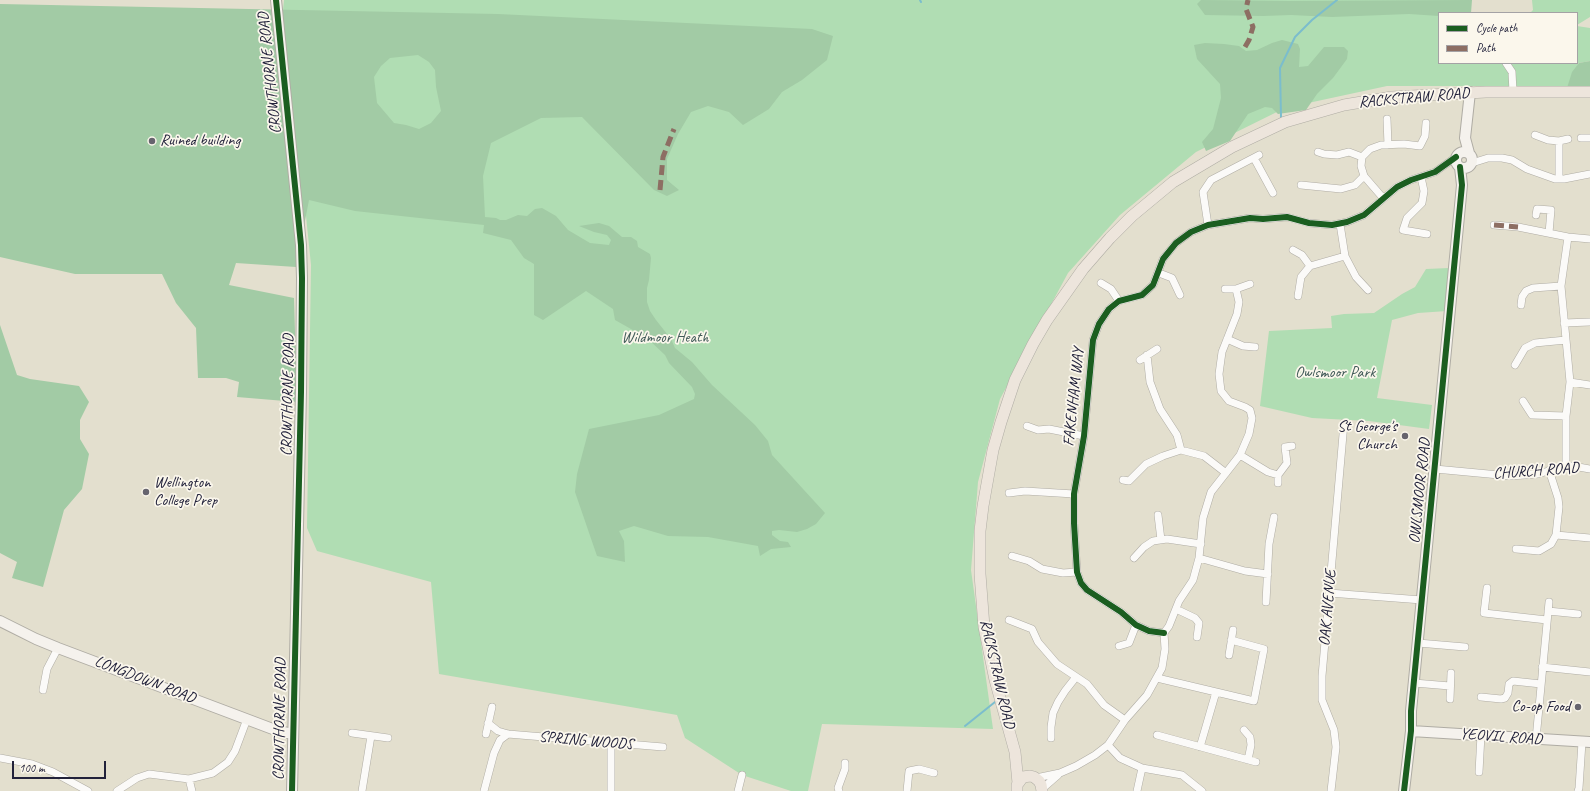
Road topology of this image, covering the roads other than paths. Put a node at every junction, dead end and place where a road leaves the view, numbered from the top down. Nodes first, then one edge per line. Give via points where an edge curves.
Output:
1 (276, 0) edge
2 (1507, 64) edge
3 (1470, 92) junction
4 (1513, 92) junction
5 (1590, 92) edge
6 (1387, 119) dead end
7 (1426, 123) dead end
8 (1535, 135) dead end
9 (1581, 138) dead end
10 (1590, 138) edge
11 (1568, 139) dead end
12 (1559, 141) junction
13 (1388, 145) junction
14 (1318, 152) dead end
15 (1362, 157) junction
16 (1464, 160) junction
17 (1590, 174) edge
18 (1364, 176) junction
19 (1421, 177) junction
20 (1558, 179) junction
21 (1301, 185) dead end
22 (1273, 193) dead end
23 (1383, 198) junction
24 (1536, 215) dead end
25 (1340, 224) junction
26 (1208, 225) junction
27 (1494, 225) dead end
28 (1549, 233) junction
29 (1427, 234) dead end
30 (1568, 237) junction
31 (1590, 239) edge
32 (1293, 250) dead end
33 (1346, 256) junction
34 (1310, 266) junction
35 (1159, 272) junction
36 (1101, 283) dead end
37 (1250, 284) dead end
38 (1561, 286) junction
39 (1225, 289) dead end
40 (1236, 289) junction
41 (1368, 290) dead end
42 (1180, 295) dead end
43 (1298, 296) dead end
44 (1119, 301) junction
45 (1521, 305) dead end
46 (1590, 322) edge
47 (1564, 323) junction
48 (1227, 338) junction
49 (1566, 340) junction
50 (1255, 347) dead end
51 (1157, 349) dead end
52 (1147, 355) junction
53 (1140, 360) dead end
54 (1515, 364) dead end
55 (1570, 382) junction
56 (1590, 386) edge
57 (1523, 401) dead end
58 (1566, 416) junction
59 (1344, 424) dead end
60 (1027, 426) dead end
61 (1084, 436) junction
62 (1292, 446) dead end
63 (1181, 450) junction
64 (1240, 456) junction
65 (1566, 466) junction
66 (1434, 469) junction
67 (1590, 469) edge
68 (1549, 470) junction
69 (1226, 473) junction
70 (1278, 475) junction
71 (1123, 480) dead end
72 (1278, 483) dead end
73 (1009, 493) dead end
74 (1074, 494) junction
75 (1158, 515) dead end
76 (1274, 517) dead end
77 (1556, 535) junction
78 (1590, 538) edge
79 (1161, 540) junction
80 (1201, 544) junction
81 (1516, 549) dead end
82 (1012, 556) dead end
83 (1134, 558) dead end
84 (1199, 558) junction
85 (1077, 572) junction
86 (1268, 574) junction
87 (1487, 588) dead end
88 (1329, 593) junction
89 (1422, 600) junction
90 (1266, 602) dead end
91 (1548, 602) dead end
92 (1176, 609) junction
93 (1548, 611) junction
94 (1578, 614) dead end
95 (1009, 620) dead end
96 (1546, 620) junction
97 (0, 621) edge
98 (1136, 625) junction
99 (1233, 630) dead end
100 (1164, 633) junction
101 (1197, 637) dead end
102 (1231, 640) junction
103 (1418, 643) junction
104 (1119, 646) dead end
105 (1465, 647) dead end
106 (58, 648) junction
107 (1229, 655) dead end
108 (1542, 667) junction
109 (1590, 672) edge
110 (1451, 673) dead end
111 (1076, 677) junction
112 (1157, 678) junction
113 (1414, 683) junction
114 (1541, 684) junction
115 (1450, 686) junction
116 (43, 690) dead end
117 (1216, 692) junction
118 (1481, 697) dead end
119 (1450, 699) dead end
120 (492, 707) dead end
121 (247, 719) junction
122 (1125, 720) junction
123 (488, 723) junction
124 (1244, 730) dead end
125 (498, 731) junction
126 (1411, 731) junction
127 (352, 733) dead end
128 (293, 734) junction
129 (486, 734) dead end
130 (508, 734) junction
131 (1481, 735) junction
132 (371, 736) junction
133 (1157, 736) dead end
134 (388, 738) dead end
135 (1051, 738) dead end
136 (1536, 739) junction
137 (500, 740) junction
138 (1586, 742) edge
139 (611, 744) junction
140 (1108, 745) junction
141 (663, 747) dead end
142 (1200, 747) junction
143 (1015, 752) junction
144 (0, 758) edge
145 (845, 763) dead end
146 (1142, 768) junction
147 (1479, 772) dead end
148 (934, 773) dead end
149 (1060, 773) junction
150 (742, 775) dead end
151 (1034, 777) junction
152 (189, 779) junction
153 (1015, 787) edge
154 (1042, 790) edge
155 (88, 791) edge
156 (117, 791) edge
157 (192, 791) edge
158 (292, 791) edge
159 (362, 791) edge
160 (484, 791) edge
161 (610, 791) edge
162 (738, 791) edge
163 (839, 791) edge
164 (907, 791) edge
165 (1137, 791) edge
166 (1202, 791) edge
167 (1331, 791) edge
168 (1404, 791) edge
169 (1578, 791) edge

1 - 128 street, CROWTHORNE ROAD via 302,278
2 - 4 street via 1512,72
3 - 4 main road, RACKSTRAW ROAD
3 - 16 street, OWLSMOOR ROAD
3 - 143 main road, RACKSTRAW ROAD via 1392,97 1351,103 1285,122 1242,141 1184,175 1132,216 1097,252 1061,298 1015,380 993,450 982,517 980,574 984,627
4 - 5 main road, RACKSTRAW ROAD
6 - 13 street
7 - 13 street via 1425,136 1420,146
8 - 12 street
9 - 10 street
11 - 12 street
12 - 20 street
13 - 15 street via 1370,149
14 - 15 street via 1337,155 1349,152
15 - 18 street
16 - 19 street
16 - 20 street via 1512,160 1527,169
16 - 66 street, OWLSMOOR ROAD
17 - 20 street
18 - 21 street via 1354,185 1341,189
18 - 23 street
19 - 23 street via 1397,187
19 - 29 street via 1424,191 1422,203 1407,218 1403,230
22 - 26 street via 1256,157 1211,180 1203,192
23 - 25 street via 1364,215
24 - 28 street via 1537,209 1551,210
25 - 26 street via 1309,223 1287,217 1250,218
25 - 33 street
26 - 35 street via 1191,232 1176,243 1163,259
27 - 28 street
28 - 30 street
30 - 31 street
30 - 38 street
32 - 34 street via 1302,255
33 - 34 street
33 - 41 street via 1356,277
34 - 43 street via 1301,277
35 - 42 street via 1172,278
35 - 44 street via 1153,285 1142,295
36 - 44 street via 1111,289
37 - 40 street
38 - 45 street via 1533,288 1522,297
38 - 47 street
39 - 40 street
40 - 48 street via 1238,314
44 - 61 street, FAKENHAM WAY via 1109,309 1099,324 1093,340
46 - 47 street
47 - 49 street
48 - 50 street via 1243,346
48 - 64 street via 1219,374 1221,391 1229,402 1250,410 1252,418
49 - 54 street via 1535,343 1525,348
49 - 55 street
51 - 52 street
52 - 53 street
52 - 63 street via 1150,382 1160,409 1177,435
55 - 56 street
55 - 58 street
57 - 58 street via 1532,415
58 - 65 street
59 - 88 street, OAK AVENUE
60 - 61 street via 1038,430 1049,429
61 - 74 street, FAKENHAM WAY
62 - 70 street via 1285,447 1286,463
63 - 69 street via 1204,456
63 - 71 street via 1146,464 1129,481
64 - 69 street
64 - 70 street
65 - 67 street, CHURCH ROAD
65 - 68 street, CHURCH ROAD
66 - 68 street, CHURCH ROAD via 1510,476
66 - 89 street, OWLSMOOR ROAD
68 - 77 street via 1559,507
69 - 80 street via 1211,492 1203,518
70 - 72 street
73 - 74 street via 1025,491
74 - 85 street, FAKENHAM WAY
75 - 79 street
76 - 86 street via 1270,531
77 - 78 street
77 - 81 street via 1551,544 1539,551
79 - 80 street
79 - 83 street via 1153,541 1144,547
80 - 84 street
82 - 85 street via 1029,561 1042,570
84 - 86 street via 1245,571
84 - 92 street via 1193,580
85 - 98 street, FAKENHAM WAY via 1087,590
86 - 90 street
87 - 96 street via 1484,613
88 - 89 street
88 - 167 street, OAK AVENUE via 1322,700 1334,730 1336,747
89 - 103 street, OWLSMOOR ROAD
91 - 93 street
92 - 100 street
92 - 101 street via 1195,618 1199,623
93 - 94 street
93 - 96 street
95 - 111 street via 1032,629 1046,652 1057,664
96 - 108 street
97 - 106 street, LONGDOWN ROAD
98 - 100 street, FAKENHAM WAY
98 - 104 street via 1129,643
99 - 102 street
100 - 112 street via 1164,658
102 - 107 street
102 - 117 street via 1264,649 1254,701
103 - 105 street
103 - 113 street, OWLSMOOR ROAD
106 - 116 street via 47,669
106 - 121 street, LONGDOWN ROAD
108 - 109 street
108 - 114 street
110 - 115 street
111 - 122 street
111 - 135 street via 1056,708
112 - 117 street
112 - 122 street via 1147,695
113 - 115 street
113 - 126 street, OWLSMOOR ROAD
114 - 118 street via 1513,681 1509,684 1505,698
114 - 136 street
115 - 119 street
117 - 142 street
120 - 123 street
121 - 128 street, LONGDOWN ROAD
121 - 152 street via 228,762 213,773
122 - 140 street
123 - 125 street
123 - 129 street
124 - 142 street via 1250,737 1252,761
125 - 130 street, SPRING WOODS
125 - 137 street
126 - 131 street, YEOVIL ROAD
126 - 168 street, OWLSMOOR ROAD
127 - 132 street
128 - 158 street, CROWTHORNE ROAD
130 - 137 street
130 - 139 street, SPRING WOODS
131 - 136 street, YEOVIL ROAD
131 - 147 street
132 - 134 street
132 - 159 street
133 - 142 street
136 - 138 street, YEOVIL ROAD
137 - 160 street
138 - 169 street
139 - 141 street, SPRING WOODS
139 - 161 street
140 - 146 street via 1120,758
140 - 149 street via 1095,755
143 - 151 main road, RACKSTRAW ROAD
143 - 153 main road, RACKSTRAW ROAD
144 - 155 street via 32,764
145 - 163 street
146 - 165 street
146 - 166 street via 1182,775
148 - 164 street via 919,769 909,771
149 - 151 street
149 - 154 street
150 - 162 street
151 - 153 main road via 1023,778
151 - 154 main road, RACKSTRAW ROAD
152 - 156 street via 149,774 137,778
152 - 157 street

